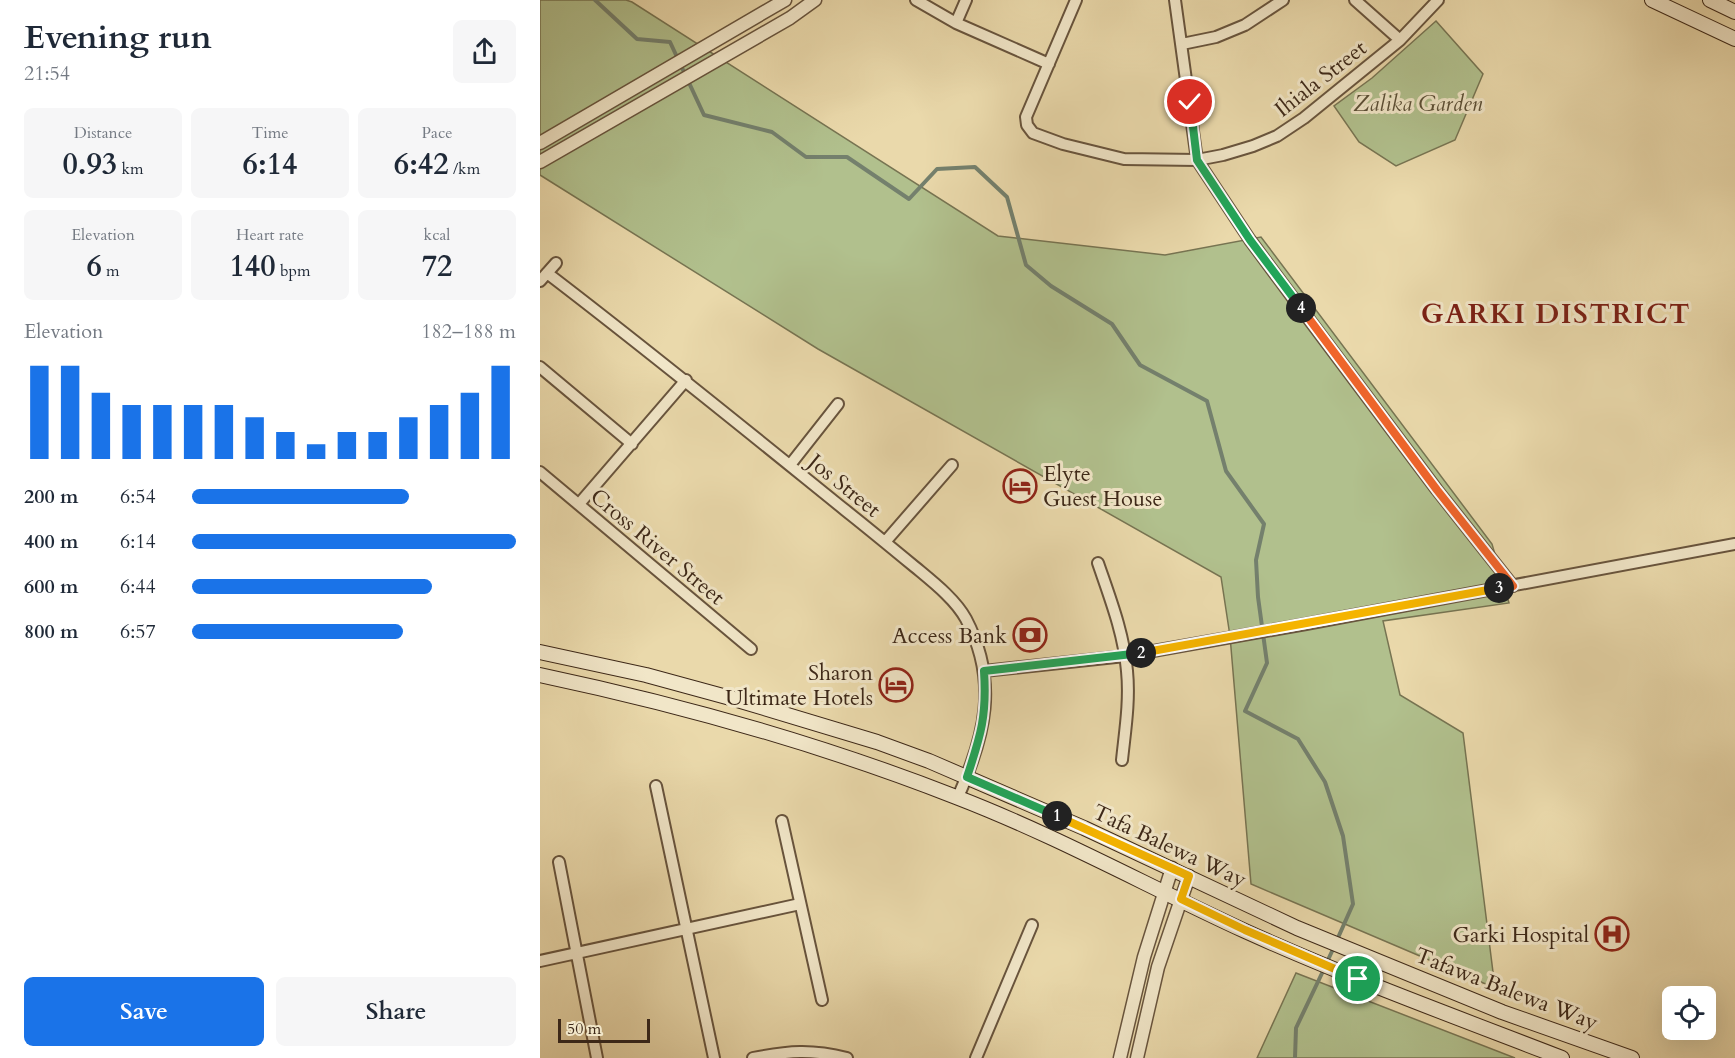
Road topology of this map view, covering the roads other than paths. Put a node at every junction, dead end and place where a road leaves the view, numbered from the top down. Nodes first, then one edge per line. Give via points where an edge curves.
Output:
1 (815, 0) edge
2 (916, 0) edge
3 (966, 0) edge
4 (1076, 0) edge
5 (1175, 0) edge
6 (1283, 0) edge
7 (1355, 0) edge
8 (1438, 0) edge
9 (1652, 0) edge
10 (1710, 0) edge
11 (782, 1) edge
12 (1735, 12) edge
13 (790, 18) junction
14 (956, 23) junction
15 (1735, 39) edge
16 (1400, 40) junction
17 (1182, 44) junction
18 (1049, 64) junction
19 (540, 143) edge
20 (1197, 160) junction
21 (540, 162) edge
22 (556, 263) dead end
23 (544, 277) edge
24 (540, 367) edge
25 (686, 380) junction
26 (838, 404) dead end
27 (632, 444) junction
28 (790, 465) junction
29 (952, 465) dead end
30 (540, 473) edge
31 (579, 504) junction
32 (885, 542) junction
33 (1735, 544) edge
34 (1098, 563) dead end
35 (1513, 586) junction
36 (751, 649) dead end
37 (540, 652) edge
38 (1125, 656) junction
39 (984, 671) junction
40 (540, 675) edge
41 (1122, 760) dead end
42 (967, 777) junction
43 (656, 786) dead end
44 (958, 797) junction
45 (782, 821) dead end
46 (559, 862) dead end
47 (1173, 868) junction
48 (1189, 876) junction
49 (1164, 891) junction
50 (1181, 899) junction
51 (800, 904) junction
52 (1032, 925) dead end
53 (687, 929) junction
54 (578, 953) junction
55 (1366, 957) joint
56 (540, 961) edge
57 (1358, 979) joint
58 (822, 1000) dead end
59 (597, 1058) edge
60 (714, 1058) edge
61 (753, 1058) edge
62 (847, 1058) edge
63 (976, 1058) edge
64 (1120, 1058) edge
65 (1137, 1058) edge
66 (1562, 1058) edge
67 (1632, 1058) edge

1 - 13 street
2 - 14 street
3 - 14 street
4 - 18 street, Ihiala Street
5 - 17 street
6 - 17 street via 1245,25 1216,37
7 - 16 street
8 - 16 street, Ihiala Street
9 - 15 main road
10 - 12 main road
11 - 13 street
11 - 19 street
13 - 21 street
14 - 18 street
16 - 20 street, Ihiala Street via 1277,136
17 - 20 street
18 - 20 street, Ihiala Street via 1026,117 1033,133 1124,159
20 - 35 street via 1292,297
22 - 23 street
23 - 25 street, Jos Street
24 - 27 street
25 - 27 street
25 - 28 street, Jos Street
26 - 28 street
27 - 31 street
28 - 32 street, Jos Street
29 - 32 street
30 - 31 street, Cross River Street
31 - 36 street, Cross River Street
32 - 39 street, Jos Street via 943,592 965,617
33 - 35 street
34 - 38 street
35 - 38 street
37 - 42 main road, Tafa Balewa Way via 646,675 804,719
38 - 39 street
38 - 41 street via 1128,692
39 - 42 street, Jos Street via 982,734
40 - 44 main road, Tafa Balewa Way via 728,719
42 - 44 street, Jos Street
42 - 47 main road, Tafa Balewa Way
43 - 53 street
44 - 49 main road, Tafa Balewa Way
45 - 51 street
46 - 54 street
47 - 48 main road, Tafa Balewa Way
47 - 49 street
48 - 50 street
48 - 55 main road, Tafa Balewa Way
49 - 50 main road, Tafa Balewa Way
49 - 64 street
50 - 57 main road, Tafa Balewa Way
50 - 65 street via 1158,967
51 - 53 street
51 - 58 street
52 - 63 street
53 - 54 street
53 - 60 street
54 - 56 street
54 - 59 street
55 - 67 main road, Tafawa Balewa Way via 1502,1012
57 - 66 main road, Tafawa Balewa Way
61 - 62 street via 813,1051

